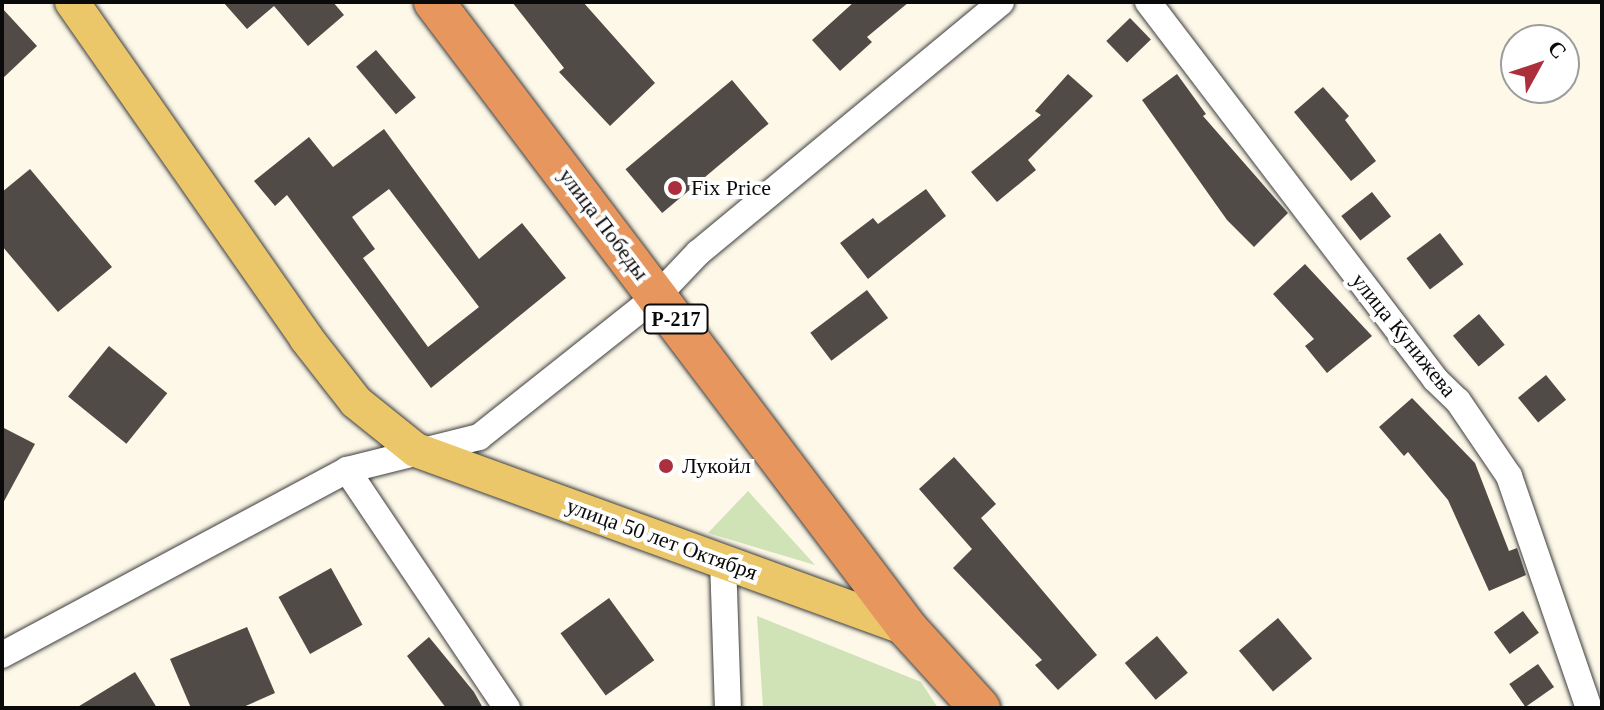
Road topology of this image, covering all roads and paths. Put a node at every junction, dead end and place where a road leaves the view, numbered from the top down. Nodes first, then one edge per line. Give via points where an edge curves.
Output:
1 (72, 2) edge
2 (434, 2) edge
3 (1001, 2) edge
4 (1148, 2) edge
5 (658, 295) junction
6 (416, 450) junction
7 (347, 470) junction
8 (723, 560) junction
9 (912, 634) junction
10 (2, 655) edge
11 (507, 708) edge
12 (728, 708) edge
13 (959, 708) edge
14 (980, 708) edge
15 (1589, 708) edge

1 - 6 main road, улица 50 лет Октября via 306,338 356,402
2 - 5 highway, улица Победы / Р-217
3 - 5 street via 698,253
4 - 15 street, улица Кунижева via 1435,379 1458,401 1509,476
5 - 6 street via 479,437
5 - 9 highway, улица Победы / Р-217
6 - 7 street
6 - 8 main road, улица 50 лет Октября
7 - 10 street
7 - 11 street
8 - 9 main road, улица 50 лет Октября
8 - 12 street
9 - 13 highway, улица Победы / Р-217
9 - 14 highway, улица Победы / Р-217

